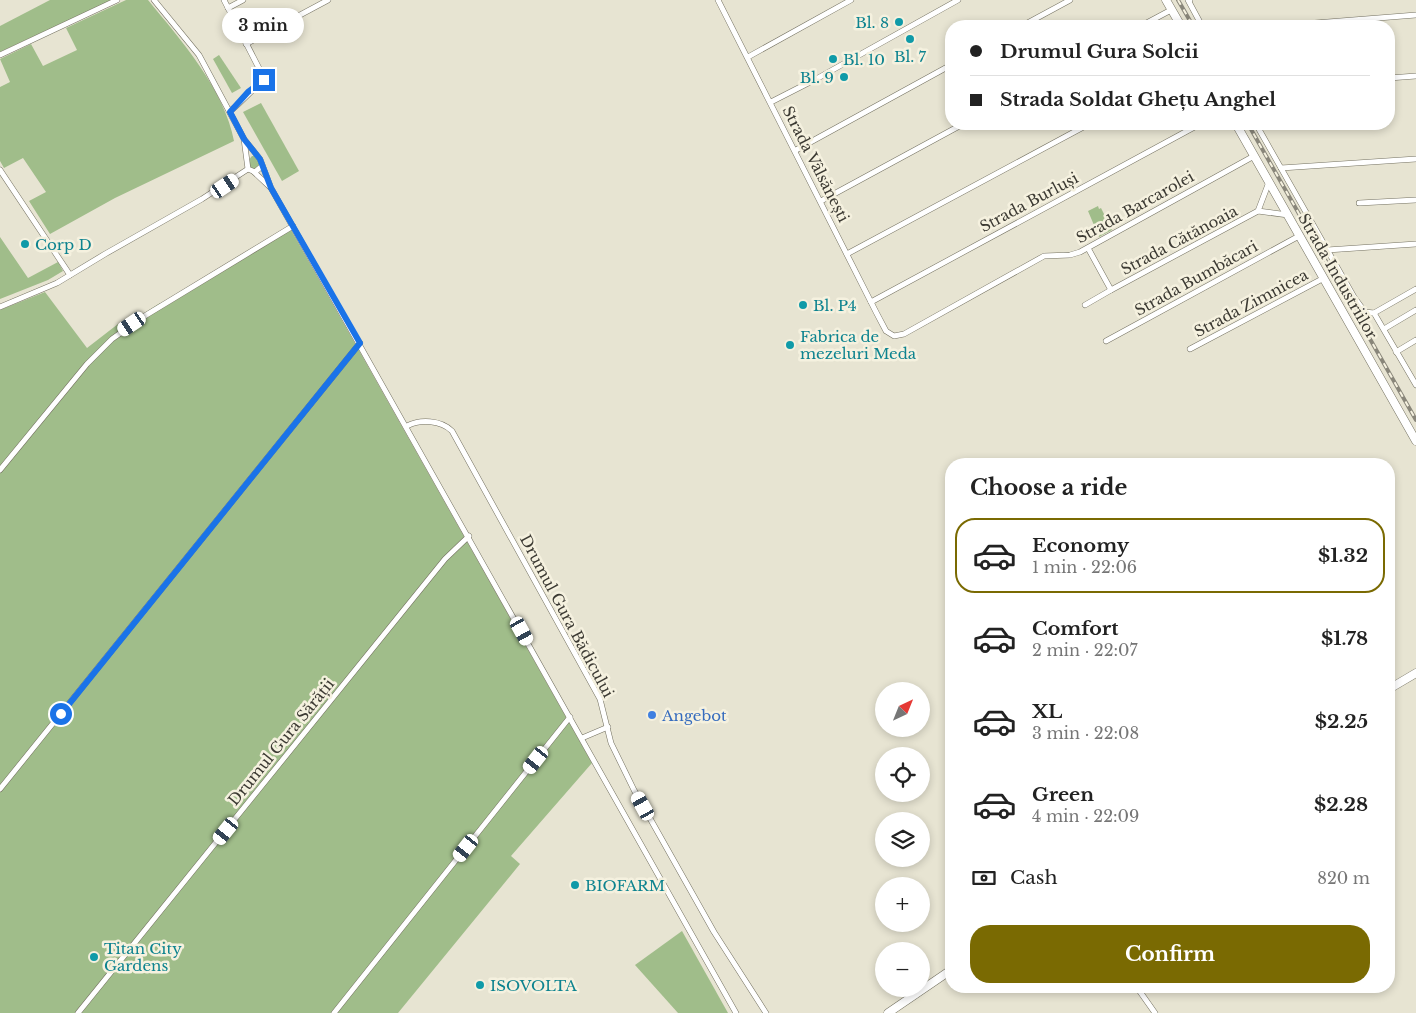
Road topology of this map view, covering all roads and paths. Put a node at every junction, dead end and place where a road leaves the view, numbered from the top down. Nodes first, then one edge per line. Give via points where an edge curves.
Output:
1 (117, 0) edge
2 (154, 0) edge
3 (224, 0) edge
4 (243, 0) edge
5 (328, 0) edge
6 (718, 0) edge
7 (851, 0) edge
8 (958, 0) edge
9 (1070, 0) edge
10 (1166, 0) edge
11 (1189, 0) edge
12 (228, 8) junction
13 (1171, 10) junction
14 (1416, 15) edge
15 (1033, 20) edge
16 (1152, 20) edge
17 (1177, 20) edge
18 (1199, 20) edge
19 (1353, 20) edge
20 (246, 44) junction
21 (0, 56) edge
22 (748, 57) junction
23 (945, 68) edge
24 (1416, 76) edge
25 (1395, 78) edge
26 (771, 102) junction
27 (230, 112) junction
28 (952, 130) edge
29 (1078, 130) edge
30 (1189, 130) edge
31 (1239, 130) edge
32 (1259, 130) edge
33 (244, 139) junction
34 (796, 150) junction
35 (256, 156) junction
36 (1254, 156) junction
37 (1416, 159) edge
38 (246, 160) junction
39 (262, 166) junction
40 (1281, 168) junction
41 (0, 170) edge
42 (248, 170) junction
43 (254, 172) junction
44 (1269, 182) junction
45 (271, 188) junction
46 (1416, 200) edge
47 (822, 201) junction
48 (1359, 203) dead end
49 (1258, 211) junction
50 (1288, 215) junction
51 (292, 226) junction
52 (1299, 236) junction
53 (1416, 244) edge
54 (1088, 248) junction
55 (1327, 250) junction
56 (847, 254) junction
57 (70, 275) junction
58 (1324, 278) junction
59 (1416, 289) edge
60 (1111, 290) junction
61 (871, 302) junction
62 (1085, 305) dead end
63 (0, 307) edge
64 (1416, 310) edge
65 (1374, 313) junction
66 (1384, 329) junction
67 (894, 336) joint
68 (1416, 340) edge
69 (1106, 341) dead end
70 (360, 343) junction
71 (1190, 349) dead end
72 (1396, 352) junction
73 (1416, 373) edge
74 (1410, 376) junction
75 (1416, 386) edge
76 (407, 426) junction
77 (1416, 441) edge
78 (0, 470) edge
79 (469, 536) junction
80 (1416, 673) edge
81 (1395, 685) edge
82 (570, 717) junction
83 (608, 727) junction
84 (582, 738) junction
85 (0, 789) edge
86 (945, 974) edge
87 (1141, 993) edge
88 (78, 1013) edge
89 (334, 1013) edge
90 (736, 1013) edge
91 (766, 1013) edge
92 (888, 1013) edge
93 (1155, 1013) edge

1 - 21 street
2 - 27 street via 199,56
3 - 12 street
4 - 12 street
5 - 20 street
6 - 22 street, Strada Vâlsănești
7 - 22 street
8 - 26 street
9 - 15 street
10 - 13 main road
11 - 18 street
12 - 20 street
13 - 16 street
13 - 17 main road
14 - 19 street
20 - 27 street via 264,80
22 - 26 street, Strada Vâlsănești
23 - 34 street
24 - 25 street
26 - 34 street, Strada Vâlsănești
27 - 33 street
28 - 47 street
29 - 56 street
30 - 61 street, Strada Burluși
31 - 36 main road, Strada Industriilor
32 - 40 street
33 - 35 street
33 - 38 street
34 - 47 street, Strada Vâlsănești
35 - 38 street
35 - 39 street
36 - 44 main road, Strada Industriilor
36 - 54 street, Strada Barcarolei
37 - 40 street
38 - 42 street
39 - 43 street
39 - 45 street
40 - 55 street
41 - 57 street
42 - 43 street
42 - 57 street
43 - 45 street
44 - 49 street, Strada Cătănoaia
44 - 50 main road, Strada Industriilor
45 - 51 street
46 - 48 street
47 - 56 street, Strada Vâlsănești
49 - 50 street, Strada Cătănoaia
49 - 60 street, Strada Cătănoaia
50 - 52 main road, Strada Industriilor
51 - 70 street
51 - 78 street via 112,339 87,364
52 - 58 main road, Strada Industriilor
52 - 69 street, Strada Bumbăcari
53 - 55 street
54 - 60 street, Strada Cătănoaia
54 - 67 street, Strada Barcarolei via 1070,256 1044,256 904,334
55 - 65 street via 1363,311
56 - 61 street, Strada Vâlsănești
57 - 63 street
58 - 71 street, Strada Zimnicea
58 - 77 main road, Strada Industriilor
59 - 65 street
60 - 62 street, Strada Cătănoaia
61 - 67 street, Strada Vâlsănești via 883,326
64 - 66 street
65 - 66 street
66 - 72 street
68 - 72 street
70 - 76 street
70 - 85 street
72 - 74 street
73 - 74 street
74 - 75 street
76 - 79 street
76 - 83 street, Drumul Gura Bădicului via 436,422 452,431 600,698
79 - 82 street
79 - 88 street, Drumul Gura Sărății via 445,559
80 - 81 main road
82 - 84 street
82 - 89 street
83 - 84 street
83 - 91 street, Drumul Gura Bădicului via 616,755 634,790 714,932
84 - 90 street
86 - 92 main road
87 - 93 street

